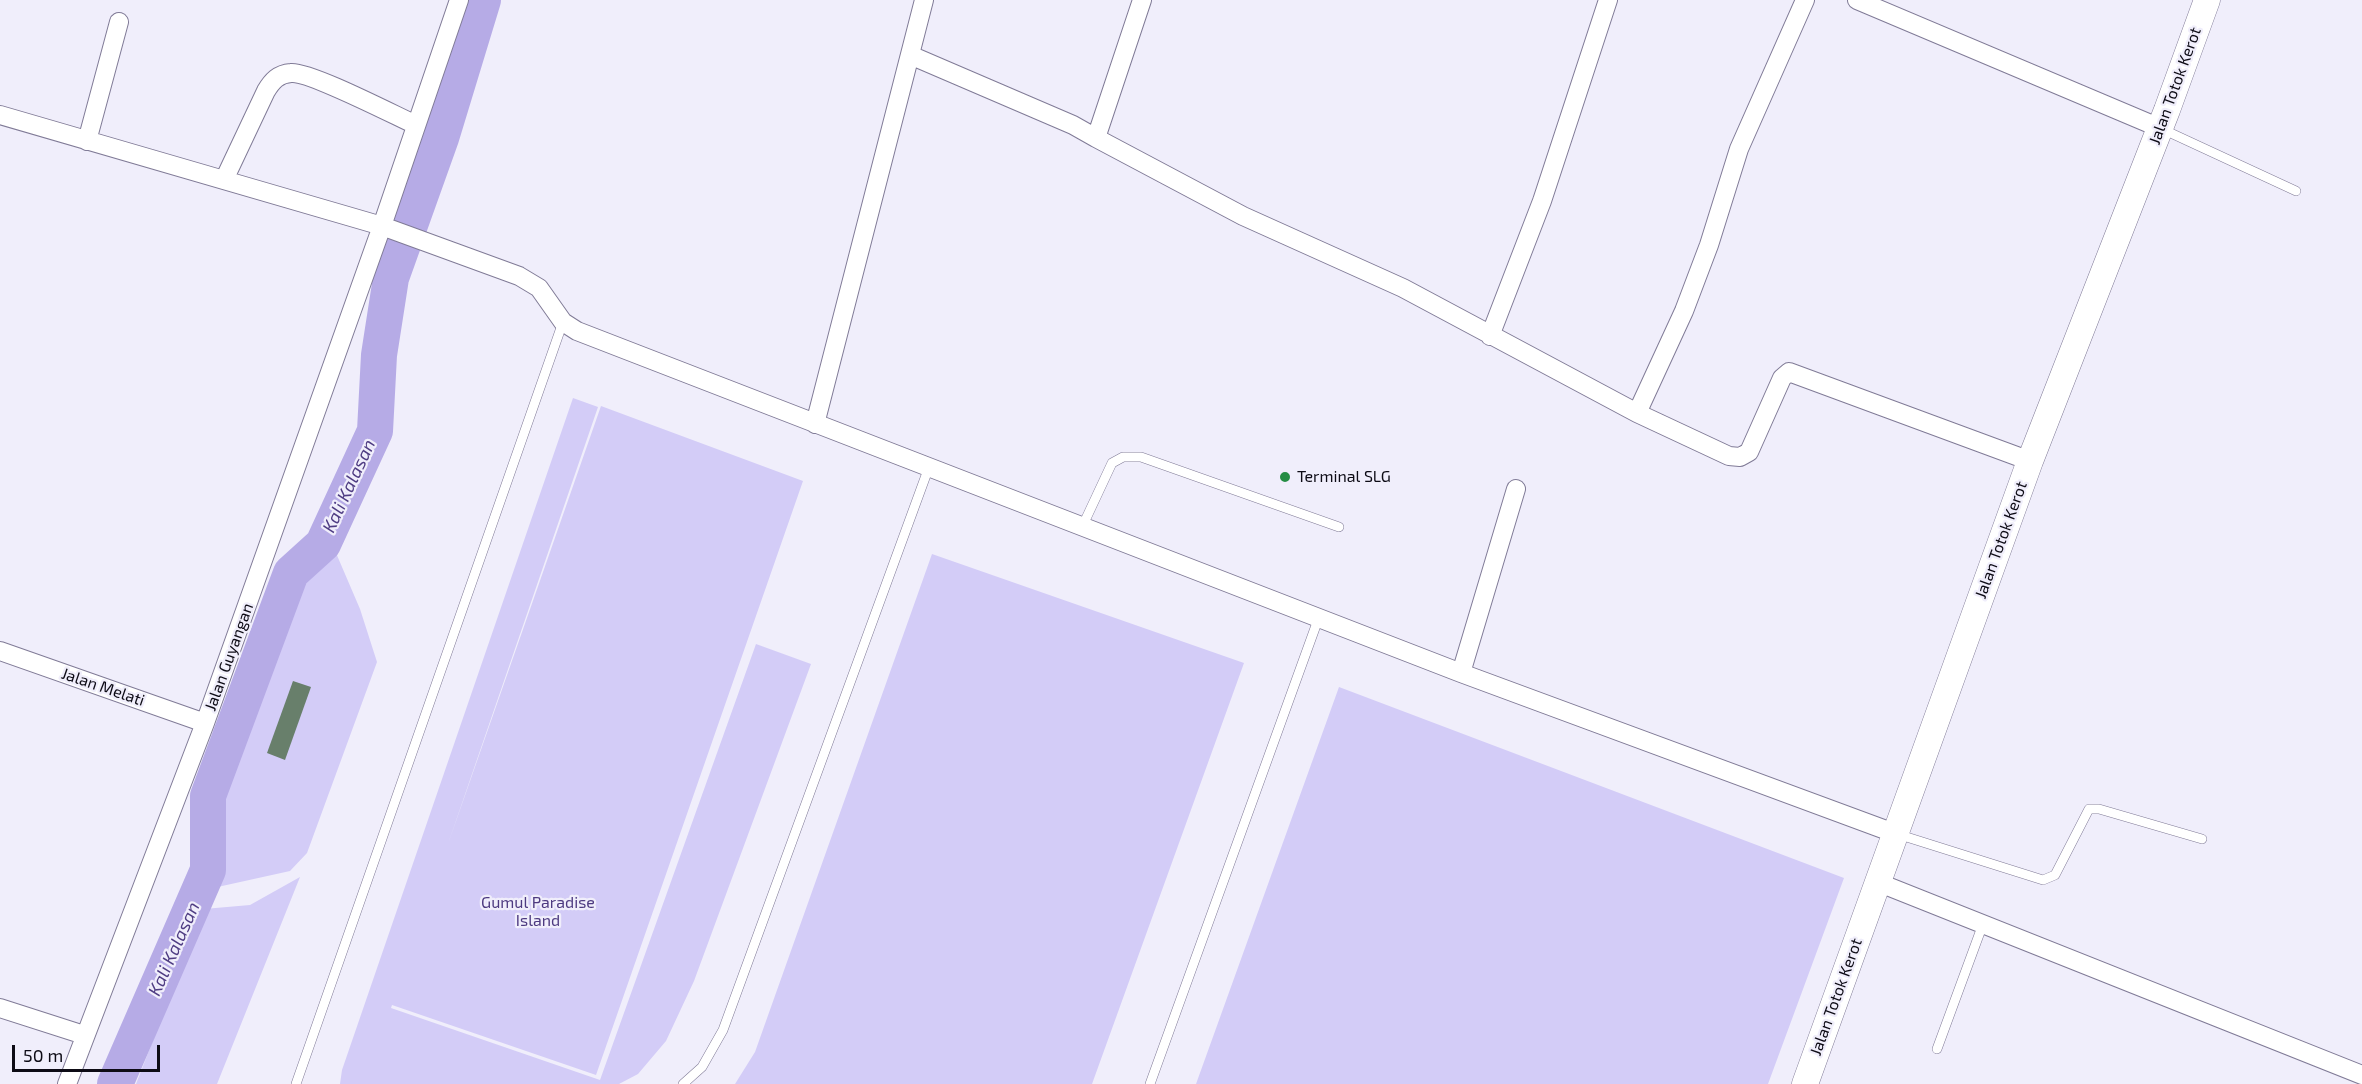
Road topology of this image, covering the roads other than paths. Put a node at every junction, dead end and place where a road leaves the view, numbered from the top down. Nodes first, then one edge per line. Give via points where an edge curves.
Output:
1 (459, 0) edge
2 (924, 0) edge
3 (1142, 0) edge
4 (1608, 0) edge
5 (1805, 0) edge
6 (1857, 0) edge
7 (2207, 0) edge
8 (119, 22) dead end
9 (910, 55) junction
10 (0, 115) edge
11 (416, 125) junction
12 (2160, 128) junction
13 (1096, 138) junction
14 (87, 141) junction
15 (224, 180) junction
16 (2296, 191) dead end
17 (389, 229) junction
18 (563, 322) junction
19 (1490, 336) junction
20 (1637, 413) junction
21 (815, 424) junction
22 (2030, 461) junction
23 (929, 467) junction
24 (1516, 489) dead end
25 (1083, 525) junction
26 (1339, 527) dead end
27 (1319, 617) junction
28 (0, 651) edge
29 (1461, 673) junction
30 (205, 723) junction
31 (1894, 833) junction
32 (2202, 838) dead end
33 (1877, 882) junction
34 (1983, 924) junction
35 (0, 1008) edge
36 (84, 1035) junction
37 (1937, 1049) dead end
38 (2362, 1075) edge
39 (67, 1084) edge
40 (296, 1084) edge
41 (683, 1084) edge
42 (1150, 1084) edge
43 (1805, 1084) edge

1 - 11 street, Jalan Guyangan
2 - 9 street
3 - 13 street
4 - 19 street via 1542,201
5 - 20 street via 1739,149 1684,311
6 - 12 street
7 - 12 main road, Jalan Totok Kerot
8 - 14 street
9 - 13 street
9 - 21 street
10 - 14 street
11 - 15 street via 302,74 280,75 266,91
11 - 17 street, Jalan Guyangan
12 - 16 lane
12 - 22 main road, Jalan Totok Kerot
13 - 19 street via 1243,216 1403,288
14 - 15 street
15 - 17 street
17 - 18 street via 519,276 539,288
17 - 30 street, Jalan Guyangan
18 - 21 street via 577,331
18 - 40 lane
19 - 20 street
20 - 22 street via 1729,456 1740,457 1749,452 1782,378 1789,372
21 - 23 street
22 - 31 main road, Jalan Totok Kerot
23 - 25 street
23 - 41 lane via 723,1030 702,1067
24 - 29 street
25 - 26 lane via 1112,463 1123,457 1141,457
25 - 27 street
27 - 29 street
27 - 42 lane
28 - 30 street, Jalan Melati
29 - 31 street
30 - 36 street, Jalan Guyangan
31 - 32 lane via 2043,880 2055,875 2089,809
31 - 33 main road, Jalan Totok Kerot
33 - 34 street
33 - 43 main road, Jalan Totok Kerot
34 - 37 lane
34 - 38 street
35 - 36 street
36 - 39 street, Jalan Guyangan

